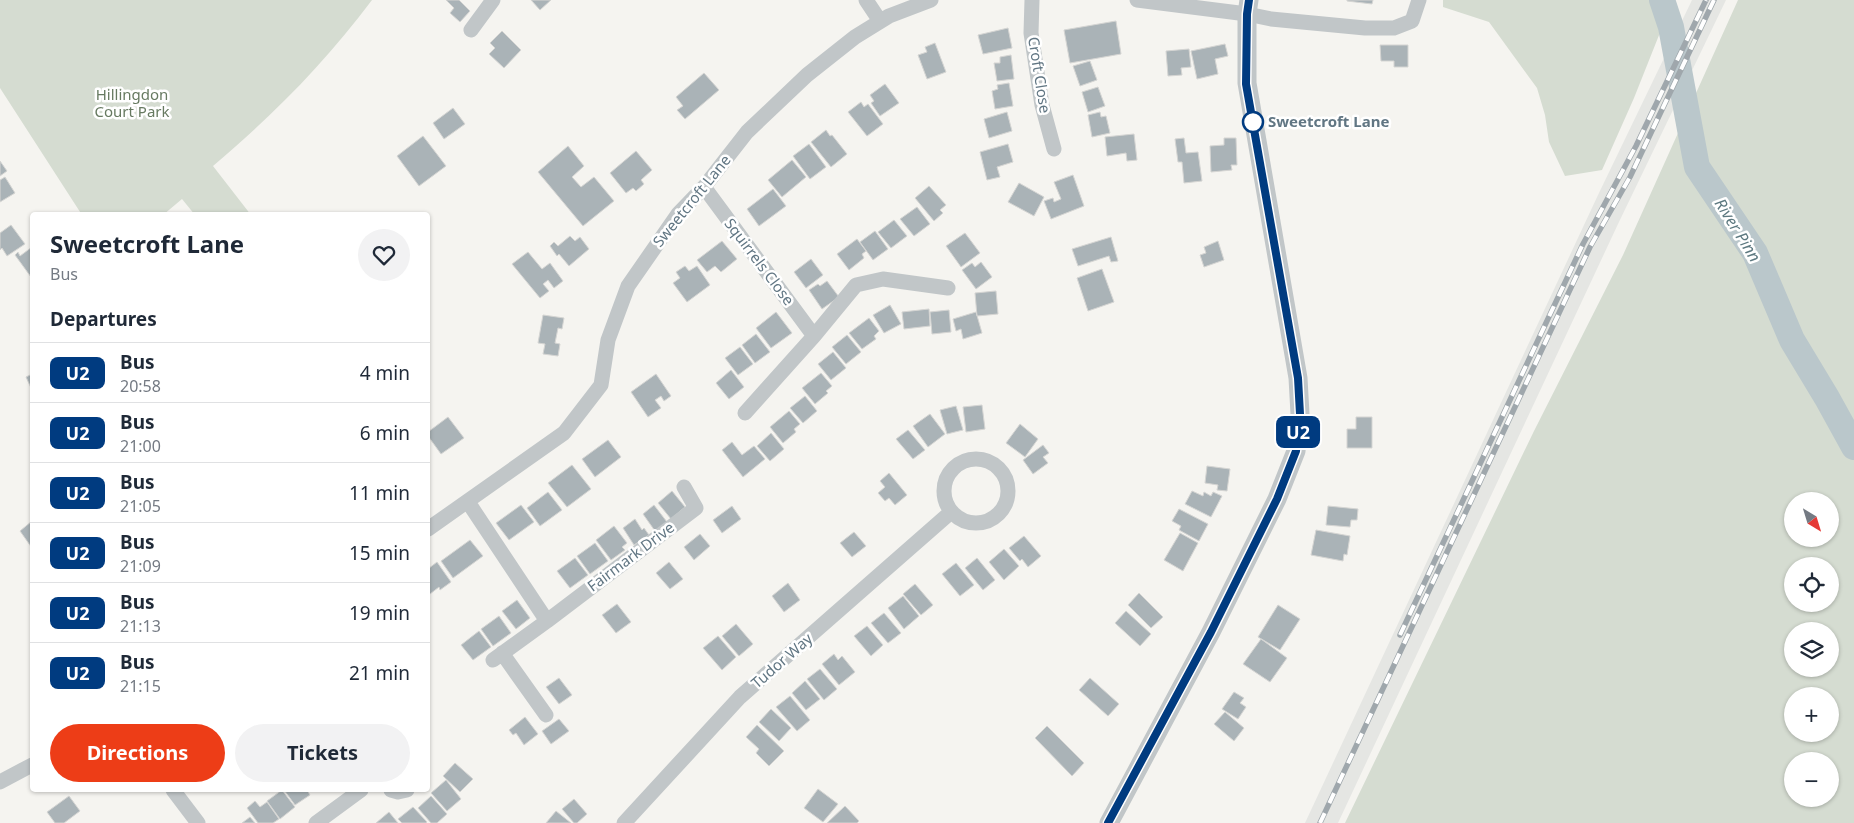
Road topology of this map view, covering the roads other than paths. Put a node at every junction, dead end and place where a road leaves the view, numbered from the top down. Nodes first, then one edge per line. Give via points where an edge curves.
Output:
1 (492, 0) edge
2 (866, 0) edge
3 (931, 0) edge
4 (1032, 0) edge
5 (1137, 0) edge
6 (1419, 0) edge
7 (1248, 7) edge
8 (880, 21) junction
9 (471, 30) dead end
10 (1054, 149) dead end
11 (704, 187) junction
12 (948, 288) dead end
13 (814, 336) junction
14 (745, 413) dead end
15 (684, 487) dead end
16 (468, 502) junction
17 (951, 512) junction
18 (430, 528) edge
19 (547, 621) junction
20 (546, 715) dead end
21 (30, 766) edge
22 (0, 782) edge
23 (175, 792) edge
24 (359, 792) edge
25 (198, 823) edge
26 (316, 823) edge
27 (624, 823) edge
28 (1108, 823) edge

1 - 9 street
2 - 8 street
3 - 8 street, Sweetcroft Lane
4 - 10 street, Croft Close via 1032,42 1042,105
5 - 7 street
6 - 7 street via 1412,21 1394,28 1271,19
7 - 28 street via 1246,84 1298,378 1300,414 1296,451 1277,499 1215,624
8 - 11 street, Sweetcroft Lane via 807,75 747,132
11 - 13 street, Squirrels Close
11 - 16 street, Sweetcroft Lane via 678,214 628,286 608,340 601,385 564,433
12 - 13 street via 883,279 856,285
13 - 14 street
15 - 19 street, Fairmark Drive via 696,508
16 - 18 street, Sweetcroft Lane
16 - 19 street
17 - 17 street via 944,490 955,467 976,459 994,465 1002,473 1008,491 1000,512 978,523 959,518
17 - 27 street, Tudor Way via 740,697
19 - 20 street, Fairmark Drive via 497,656
21 - 22 street
23 - 25 street
24 - 26 street

